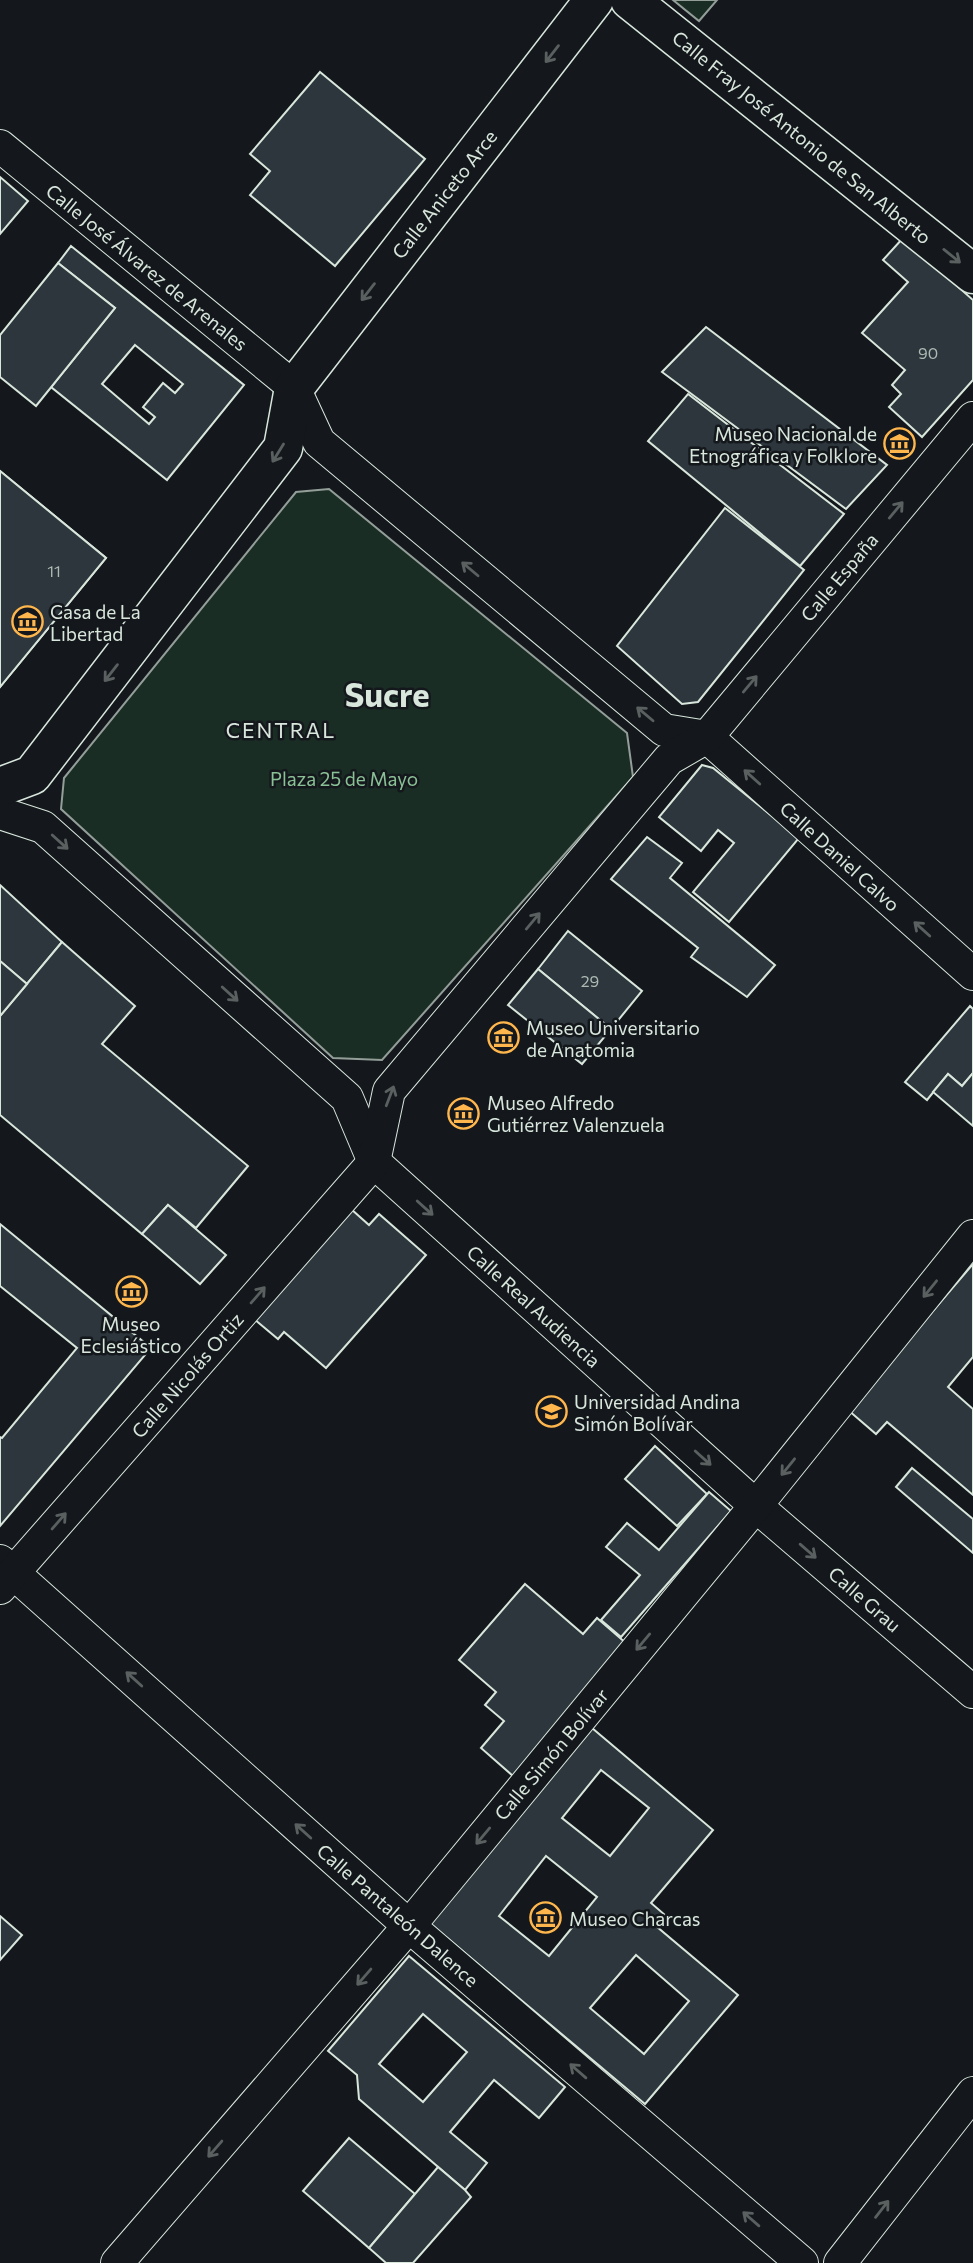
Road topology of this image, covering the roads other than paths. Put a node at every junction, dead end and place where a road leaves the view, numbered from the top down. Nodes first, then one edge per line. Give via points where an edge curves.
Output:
1 (594, 0) edge
2 (630, 0) edge
3 (0, 146) edge
4 (973, 274) edge
5 (294, 388) junction
6 (973, 418) edge
7 (707, 737) junction
8 (0, 787) edge
9 (0, 813) edge
10 (973, 974) edge
11 (374, 1162) junction
12 (973, 1236) edge
13 (756, 1506) junction
14 (5, 1573) edge
15 (973, 1692) edge
16 (409, 1926) junction
17 (973, 2093) edge
18 (117, 2263) edge
19 (802, 2263) edge
20 (840, 2263) edge

1 -> 5 main road, Calle Aniceto Arce
2 -> 4 main road, Calle Fray José Antonio de San Alberto
3 - 5 street, Calle José Álvarez de Arenales
7 -> 5 street via 664,730 319,442
5 -> 8 main road via 284,448 32,775
7 -> 6 street, Calle España
10 -> 7 street, Calle Daniel Calvo
11 -> 7 street via 389,1091 669,760
9 -> 11 street via 43,827 347,1098
11 -> 13 street, Calle Real Audiencia
14 -> 11 street, Calle Nicolás Ortiz
12 -> 13 street, Calle Simón Bolívar
13 -> 15 street, Calle Grau
13 -> 16 street, Calle Simón Bolívar
16 -> 14 street, Calle Pantaleón Dalence
16 -> 18 street, Calle Simón Bolívar
19 -> 16 street, Calle Pantaleón Dalence
20 -> 17 street

